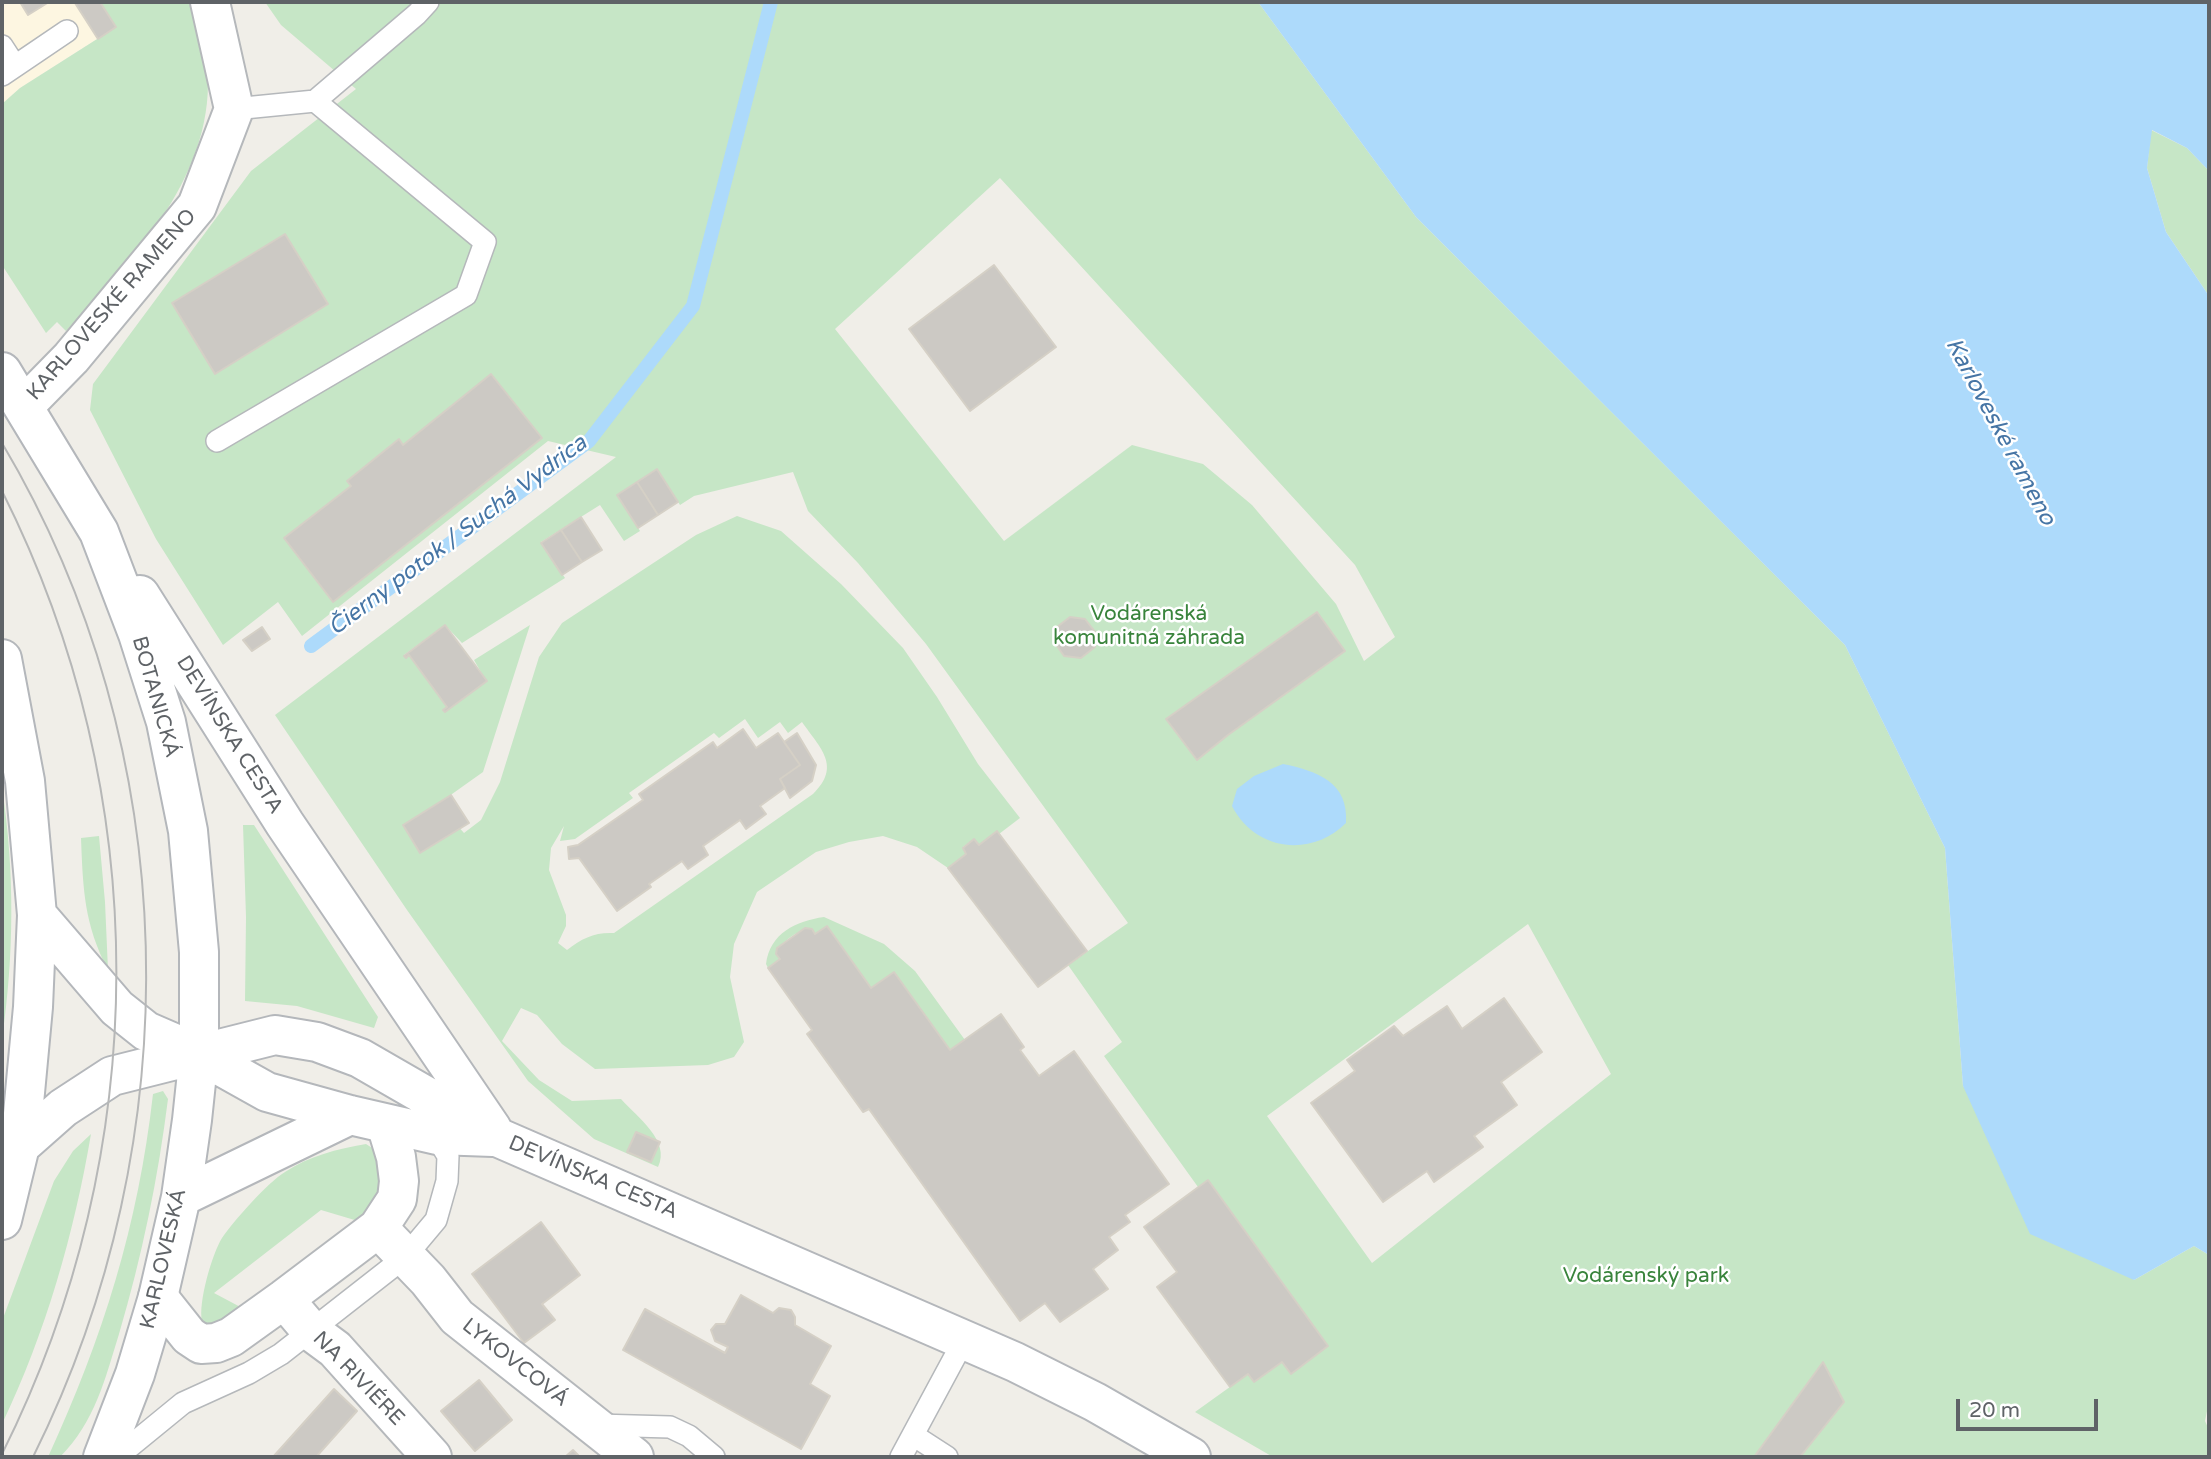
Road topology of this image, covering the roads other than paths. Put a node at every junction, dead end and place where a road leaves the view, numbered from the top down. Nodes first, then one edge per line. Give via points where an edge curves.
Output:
1 (210, 2) edge
2 (428, 2) edge
3 (67, 31) dead end
4 (2, 46) edge
5 (8, 71) edge
6 (315, 101) junction
7 (234, 109) junction
8 (2, 372) edge
9 (24, 406) junction
10 (218, 441) dead end
11 (99, 533) junction
12 (2, 659) edge
13 (37, 915) junction
14 (199, 1054) junction
15 (359, 1058) junction
16 (368, 1120) junction
17 (437, 1135) junction
18 (497, 1137) junction
19 (20, 1146) junction
20 (181, 1197) junction
21 (2, 1220) edge
22 (378, 1228) junction
23 (405, 1256) junction
24 (158, 1297) junction
25 (284, 1299) junction
26 (312, 1332) junction
27 (964, 1340) junction
28 (594, 1424) junction
29 (913, 1435) junction
30 (103, 1457) edge
31 (117, 1457) edge
32 (432, 1457) edge
33 (634, 1457) edge
34 (714, 1457) edge
35 (901, 1457) edge
36 (947, 1457) edge
37 (1191, 1457) edge

1 - 7 street
2 - 6 lane
3 - 5 lane
4 - 5 lane
6 - 7 lane
6 - 10 lane via 485,242 466,295
7 - 9 street, KARLOVESKÉ RAMENO via 197,206 71,358
8 - 9 street, BOTANICKÁ
9 - 11 street, BOTANICKÁ
11 - 14 street, BOTANICKÁ via 166,722 188,831 199,952
11 - 18 street, DEVÍNSKA CESTA via 285,824
12 - 13 street via 25,781
13 - 14 street via 117,1008 146,1031
13 - 19 street
14 - 15 street via 275,1035 317,1042
14 - 16 street via 267,1092
14 - 19 street via 112,1076 63,1108
14 - 20 street, KARLOVESKÁ
15 - 17 lane
15 - 18 street
16 - 17 street
16 - 20 street
16 - 22 street via 396,1157 399,1181 397,1199
17 - 18 street
17 - 23 lane via 448,1156 447,1181 436,1220
18 - 27 street, DEVÍNSKA CESTA
19 - 21 street
20 - 24 street, KARLOVESKÁ
22 - 23 street, LYKOVCOVÁ
22 - 25 street
23 - 26 lane
23 - 28 street, LYKOVCOVÁ via 457,1317
24 - 25 street via 201,1344 231,1337
24 - 30 street, KARLOVESKÁ
25 - 26 street, NA RIVIÉRE
26 - 31 lane via 248,1373 183,1404
26 - 32 street, NA RIVIÉRE via 335,1349
27 - 29 lane
27 - 37 street, DEVÍNSKA CESTA via 1095,1402
28 - 33 street, LYKOVCOVÁ
28 - 34 lane via 670,1427
29 - 35 lane
29 - 36 lane

